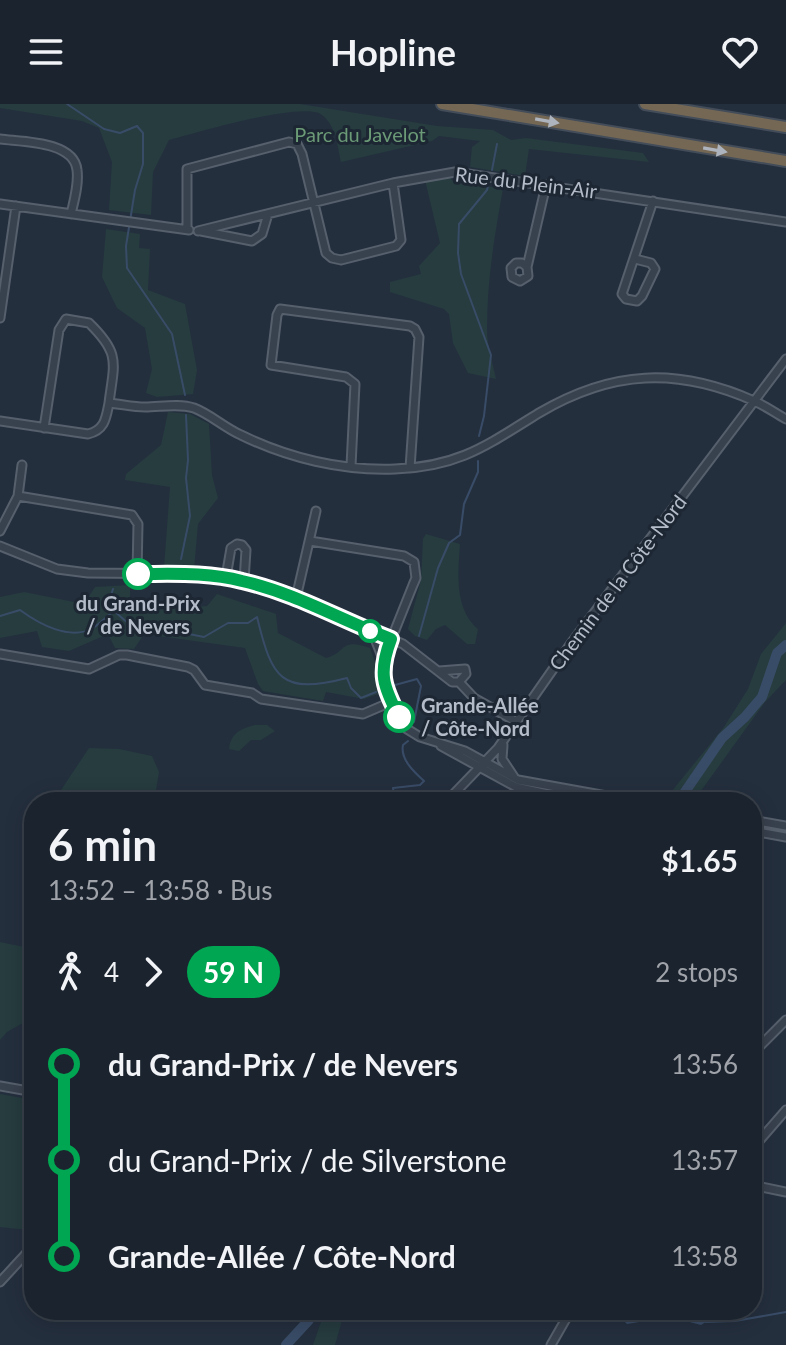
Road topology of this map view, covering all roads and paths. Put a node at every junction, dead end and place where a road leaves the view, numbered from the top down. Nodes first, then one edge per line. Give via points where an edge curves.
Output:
1 (442, 104) edge
2 (645, 104) edge
3 (786, 124) edge
4 (0, 139) edge
5 (786, 161) edge
6 (393, 183) junction
7 (546, 185) junction
8 (653, 201) junction
9 (313, 202) junction
10 (0, 204) edge
11 (16, 206) junction
12 (71, 214) junction
13 (268, 214) junction
14 (786, 222) edge
15 (187, 229) junction
16 (198, 231) junction
17 (635, 259) junction
18 (527, 267) dead end
19 (0, 318) edge
20 (786, 359) edge
21 (756, 401) junction
22 (109, 403) junction
23 (786, 419) edge
24 (0, 421) edge
25 (44, 428) junction
26 (22, 465) dead end
27 (351, 466) junction
28 (410, 468) junction
29 (18, 496) junction
30 (316, 511) dead end
31 (0, 531) edge
32 (310, 541) junction
33 (0, 546) edge
34 (137, 574) junction
35 (226, 577) junction
36 (244, 581) junction
37 (296, 598) junction
38 (372, 632) junction
39 (391, 639) junction
40 (0, 654) edge
41 (383, 660) junction
42 (439, 671) junction
43 (459, 682) junction
44 (391, 702) junction
45 (517, 722) junction
46 (504, 741) junction
47 (483, 766) junction
48 (515, 779) junction
49 (456, 792) edge
50 (532, 792) edge
51 (586, 792) edge
52 (762, 822) edge
53 (786, 826) edge
54 (762, 833) edge
55 (786, 837) edge
56 (786, 1020) edge
57 (762, 1044) edge
58 (0, 1086) edge
59 (24, 1090) edge
60 (786, 1110) edge
61 (762, 1138) edge
62 (762, 1187) edge
63 (786, 1192) edge
64 (24, 1256) edge
65 (0, 1282) edge
66 (565, 1320) edge
67 (551, 1345) edge

1 -> 5 highway
2 - 3 highway
4 - 12 street via 62,150 72,158 77,168
6 - 7 street, Rue du Plein-Air via 455,172
6 - 9 street, Rue du Plein-Air
6 - 9 street via 401,240 396,246 341,260 326,253
7 - 8 street, Rue du Plein-Air
7 - 18 street
8 - 14 street, Rue du Plein-Air
8 - 17 street
9 - 13 street, Rue du Plein-Air
9 - 15 street via 302,154 289,142 187,169
10 - 11 street, Rue du Plein-Air
11 - 12 street, Rue du Plein-Air
11 - 19 street
12 - 15 street, Rue du Plein-Air
13 - 16 street, Rue du Plein-Air
13 - 16 street, Rue du Plein-Air via 262,234 252,241
15 - 16 street, Rue du Plein-Air
17 - 17 street via 622,294 637,301 655,269
20 - 21 street, Chemin de la Côte-Nord
21 - 23 street
21 - 28 street via 684,380 614,380 583,389 465,457
21 - 45 street, Chemin de la Côte-Nord
22 - 25 street via 105,423 96,432
22 - 25 street via 112,351 89,323 66,319 59,330
22 - 27 street via 194,408 275,450
24 - 25 street
26 - 29 street
27 - 28 street
27 - 28 street via 355,384 346,377 271,365 280,309 415,329 419,337
29 - 31 street
29 - 34 street via 132,515 138,524
30 - 32 street
32 - 37 street
32 - 39 street via 414,562 416,578
33 - 34 street via 57,569
34 - 35 street
35 - 36 street
35 - 36 street via 231,548 242,545
36 - 37 street
37 - 38 street
38 - 39 street
38 - 41 street
39 - 41 street
39 - 42 street
40 - 44 street via 89,669 127,655 188,667 208,686 360,714
41 - 44 street
42 - 43 street
42 - 43 street via 465,669
43 - 45 street via 472,697
44 - 47 street via 407,729 454,746
45 - 46 street, Chemin de la Côte-Nord
46 - 47 street, Chemin de la Côte-Nord
46 - 48 street via 502,759
47 - 48 street
47 - 49 street, Chemin de la Côte-Nord
47 - 50 street
48 - 51 street
52 - 53 street
54 - 55 street
56 - 57 street
58 - 59 street
60 - 61 street
62 - 63 street
64 - 65 street
66 - 67 street

